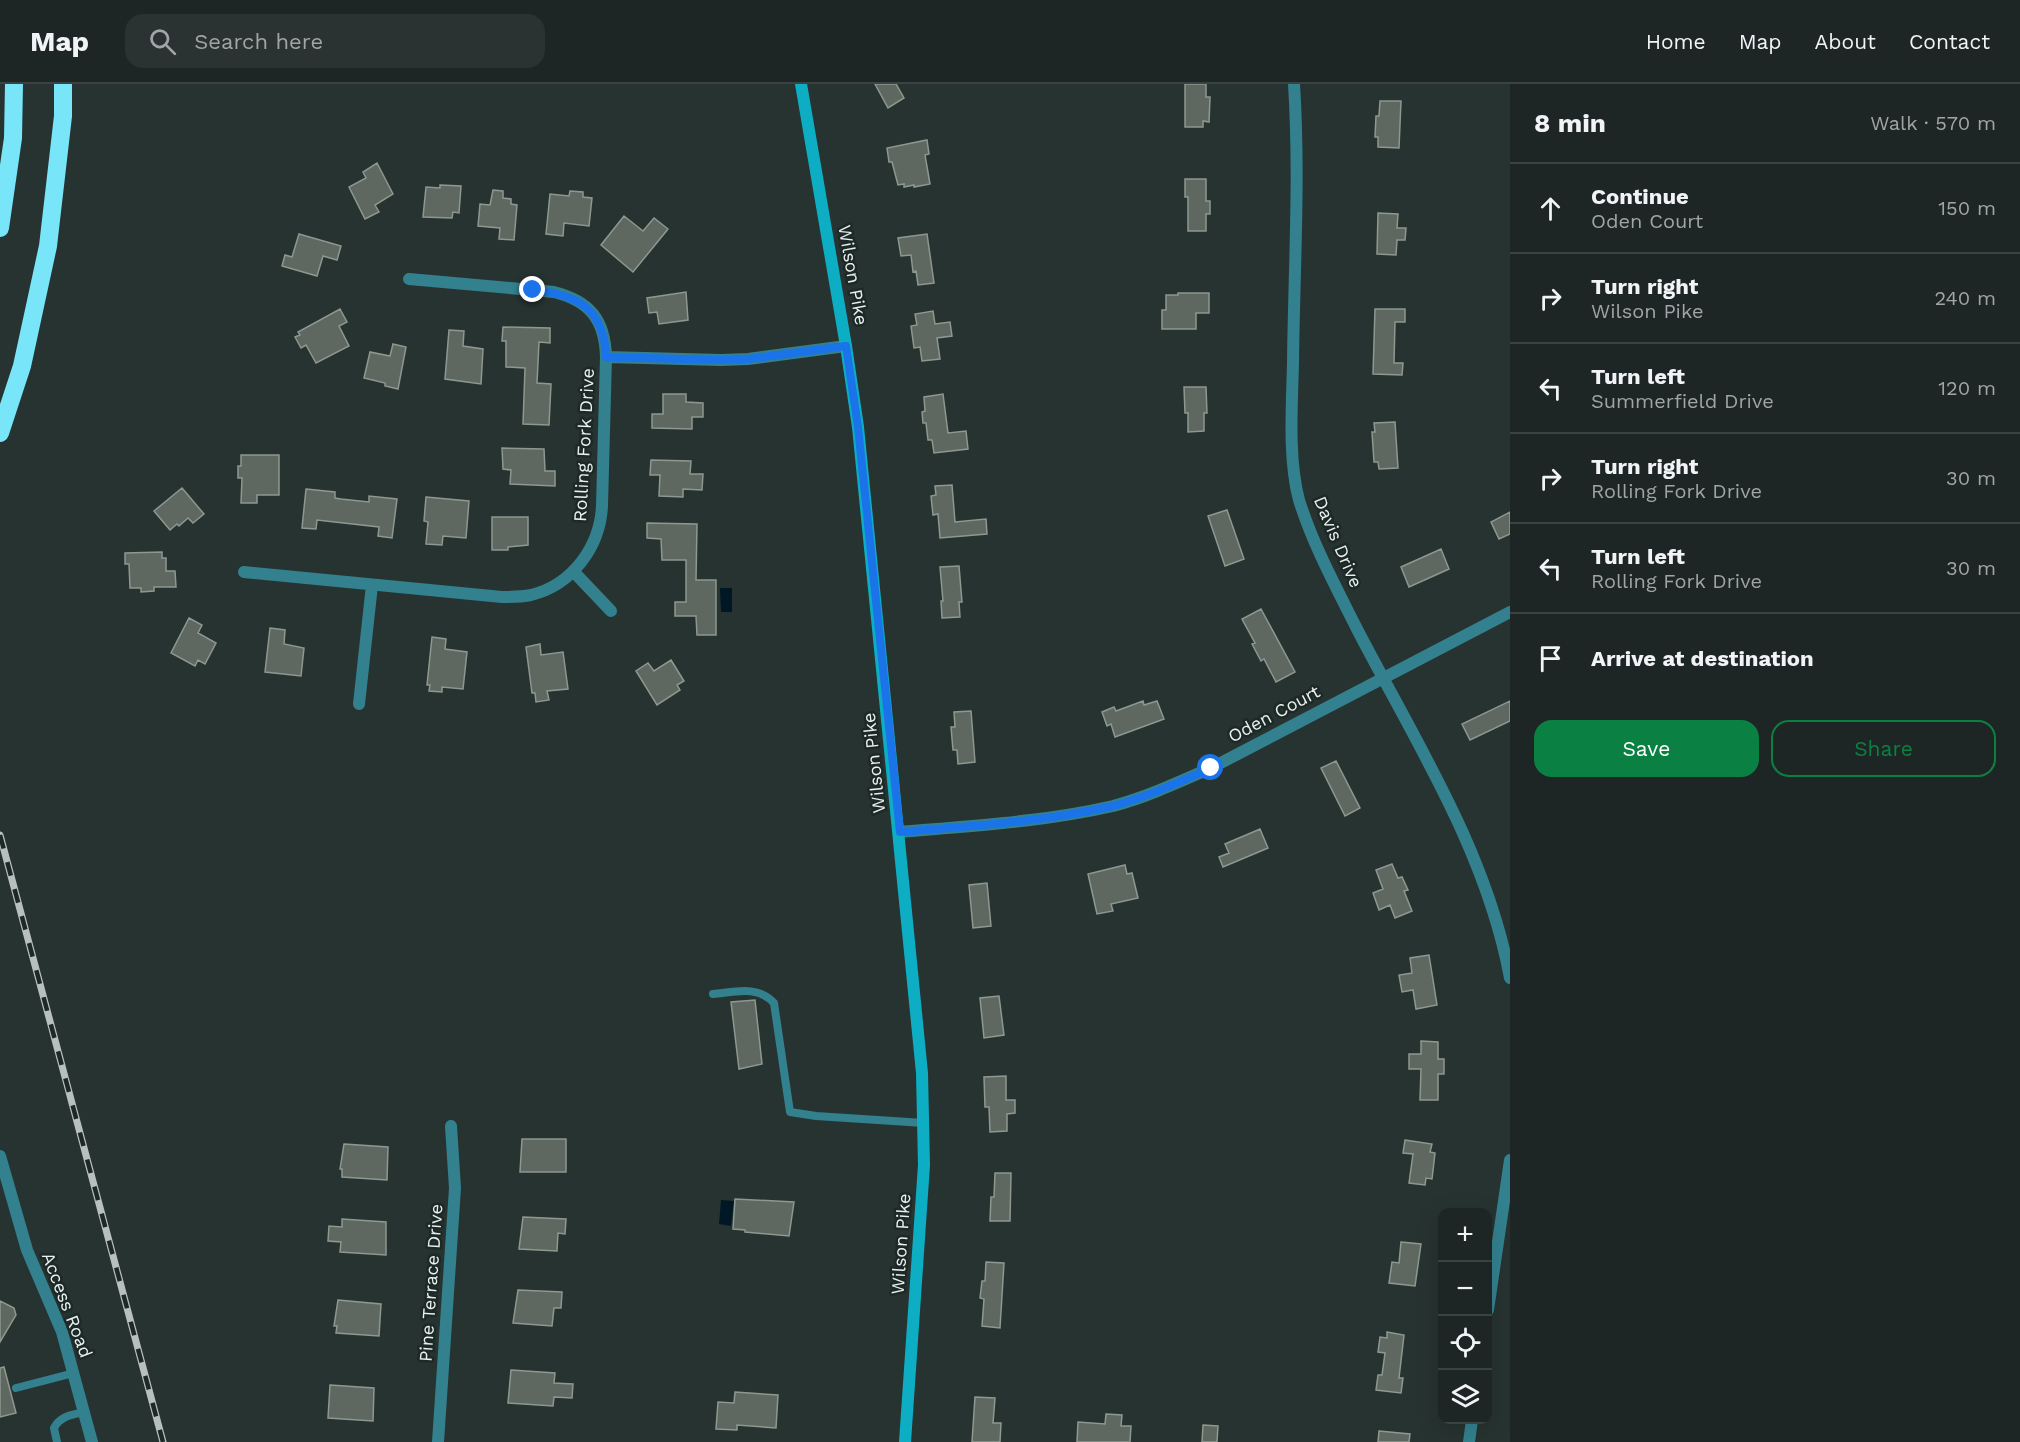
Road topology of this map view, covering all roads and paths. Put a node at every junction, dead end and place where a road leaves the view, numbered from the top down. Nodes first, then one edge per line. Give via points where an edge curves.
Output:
1 (14, 84) edge
2 (63, 84) edge
3 (801, 84) edge
4 (1294, 84) edge
5 (0, 228) edge
6 (409, 279) dead end
7 (846, 346) junction
8 (606, 357) junction
9 (0, 433) edge
10 (573, 571) junction
11 (244, 572) dead end
12 (372, 585) junction
13 (611, 611) dead end
14 (1510, 612) edge
15 (1382, 678) junction
16 (359, 704) dead end
17 (900, 832) junction
18 (1510, 978) edge
19 (713, 994) dead end
20 (924, 1123) junction
21 (452, 1126) dead end
22 (0, 1156) edge
23 (1510, 1160) edge
24 (3, 1182) edge
25 (1492, 1283) edge
26 (74, 1373) junction
27 (16, 1388) dead end
28 (84, 1412) junction
29 (1471, 1424) edge
30 (57, 1442) edge
31 (92, 1442) edge
32 (438, 1442) edge
33 (905, 1442) edge
34 (1469, 1442) edge

1 - 5 highway via 13,138
2 - 9 highway via 48,246 22,366
3 - 7 main road, Wilson Pike
4 - 15 street, Davis Drive via 1292,446 1299,496 1320,557
6 - 8 street, Rolling Fork Drive via 566,295 585,306 600,324
7 - 8 street via 748,359
7 - 17 main road, Wilson Pike
8 - 10 street, Rolling Fork Drive via 601,516 591,548
10 - 12 street, Rolling Fork Drive via 544,590 518,597
10 - 13 street
11 - 12 street, Rolling Fork Drive
12 - 16 street
14 - 15 street, Oden Court
15 - 17 street, Oden Court via 1211,768 1115,805 1066,815
15 - 18 street, Davis Drive via 1477,864 1503,940
17 - 20 main road, Wilson Pike
19 - 20 lane via 758,992 774,1003 790,1112
20 - 33 main road, Wilson Pike
21 - 32 street, Pine Terrace Drive via 455,1188
22 - 24 street, Access Road
23 - 25 street
24 - 26 street, Access Road via 62,1332
26 - 27 lane
26 - 28 street, Access Road
28 - 30 lane via 59,1421 54,1428
28 - 31 street, Access Road
29 - 34 street

